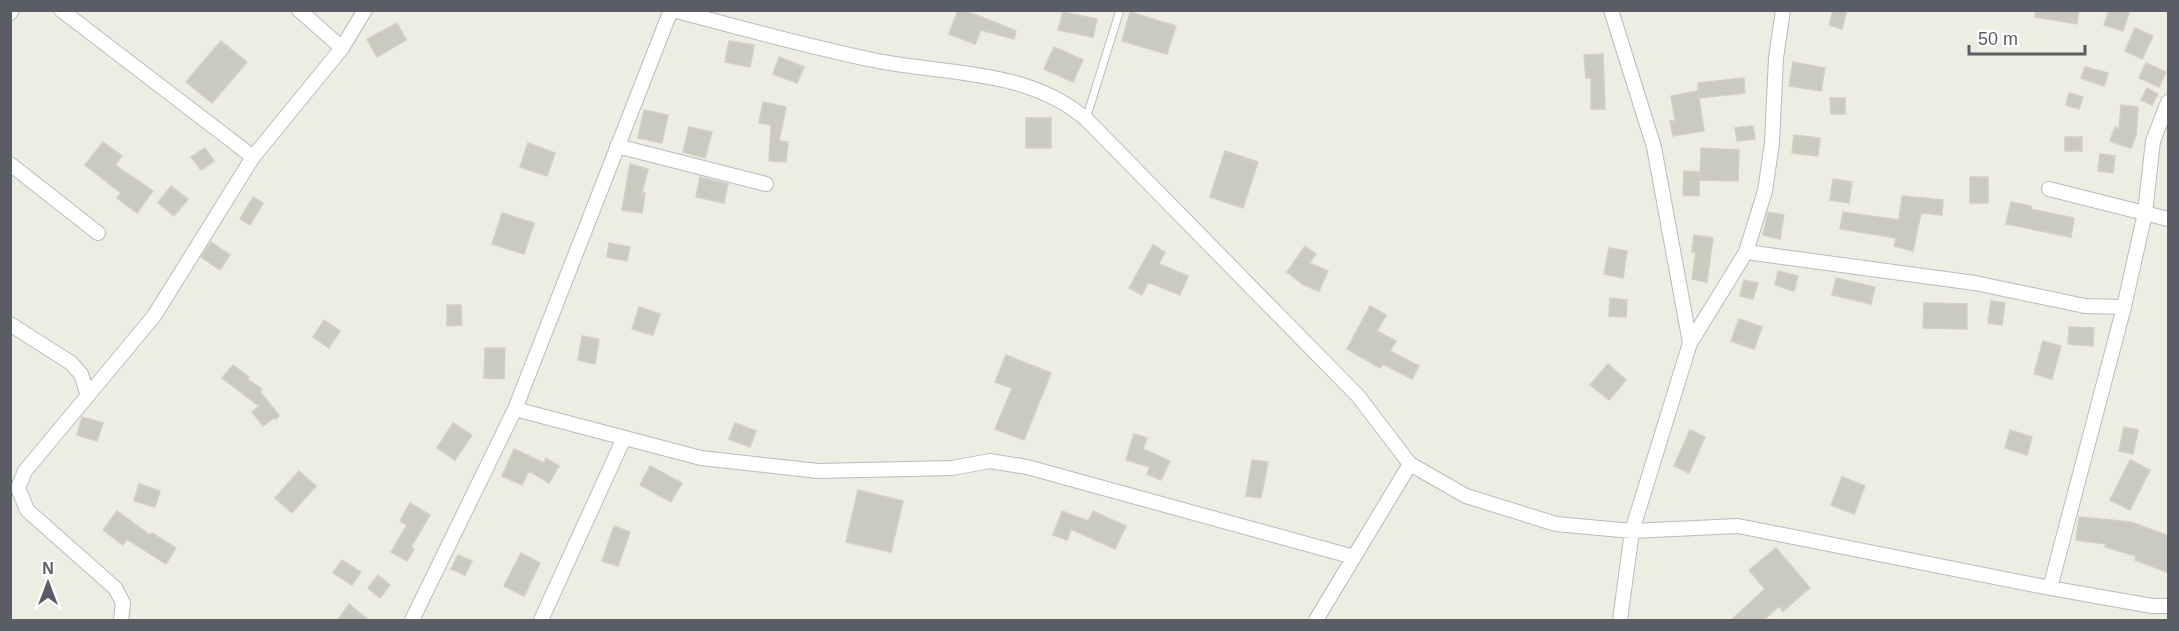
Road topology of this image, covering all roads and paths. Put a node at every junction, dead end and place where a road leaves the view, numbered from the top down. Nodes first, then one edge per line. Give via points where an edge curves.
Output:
1 (61, 10) edge
2 (299, 10) edge
3 (366, 10) edge
4 (671, 10) edge
5 (1120, 10) edge
6 (1611, 10) edge
7 (1783, 10) edge
8 (342, 48) junction
9 (2169, 102) edge
10 (1086, 119) junction
11 (616, 146) junction
12 (253, 157) junction
13 (10, 164) edge
14 (766, 184) dead end
15 (2049, 189) dead end
16 (2145, 213) junction
17 (2169, 219) edge
18 (98, 233) dead end
19 (1746, 252) junction
20 (2124, 307) junction
21 (10, 324) edge
22 (1690, 343) junction
23 (88, 396) junction
24 (515, 409) junction
25 (624, 438) junction
26 (1410, 464) junction
27 (1632, 531) junction
28 (1354, 557) junction
29 (2050, 588) junction
30 (2169, 606) edge
31 (121, 621) edge
32 (412, 621) edge
33 (541, 621) edge
34 (1316, 621) edge
35 (1620, 621) edge

1 - 12 street
2 - 8 street
3 - 8 street
4 - 10 street via 874,60 970,73 1035,89 1071,106
4 - 11 street
5 - 10 lane
6 - 22 street via 1654,147
7 - 19 street via 1765,191
8 - 12 street
9 - 16 street via 2153,141
10 - 26 street via 1358,396
11 - 14 street
11 - 24 street
12 - 23 street via 154,316
13 - 18 street
15 - 16 street
16 - 17 street
16 - 20 street
19 - 20 street via 1975,283 2085,306
19 - 22 street
20 - 29 street
21 - 23 street via 71,363 81,374
22 - 27 street
23 - 31 street via 25,471 18,488 27,510 115,588 123,603
24 - 25 street
24 - 32 street
25 - 28 street via 701,458 818,471 952,468 990,462 1027,467
25 - 33 street
26 - 27 street via 1467,496 1556,524
26 - 28 street
27 - 29 street via 1738,526
27 - 35 street
28 - 34 street
29 - 30 street

